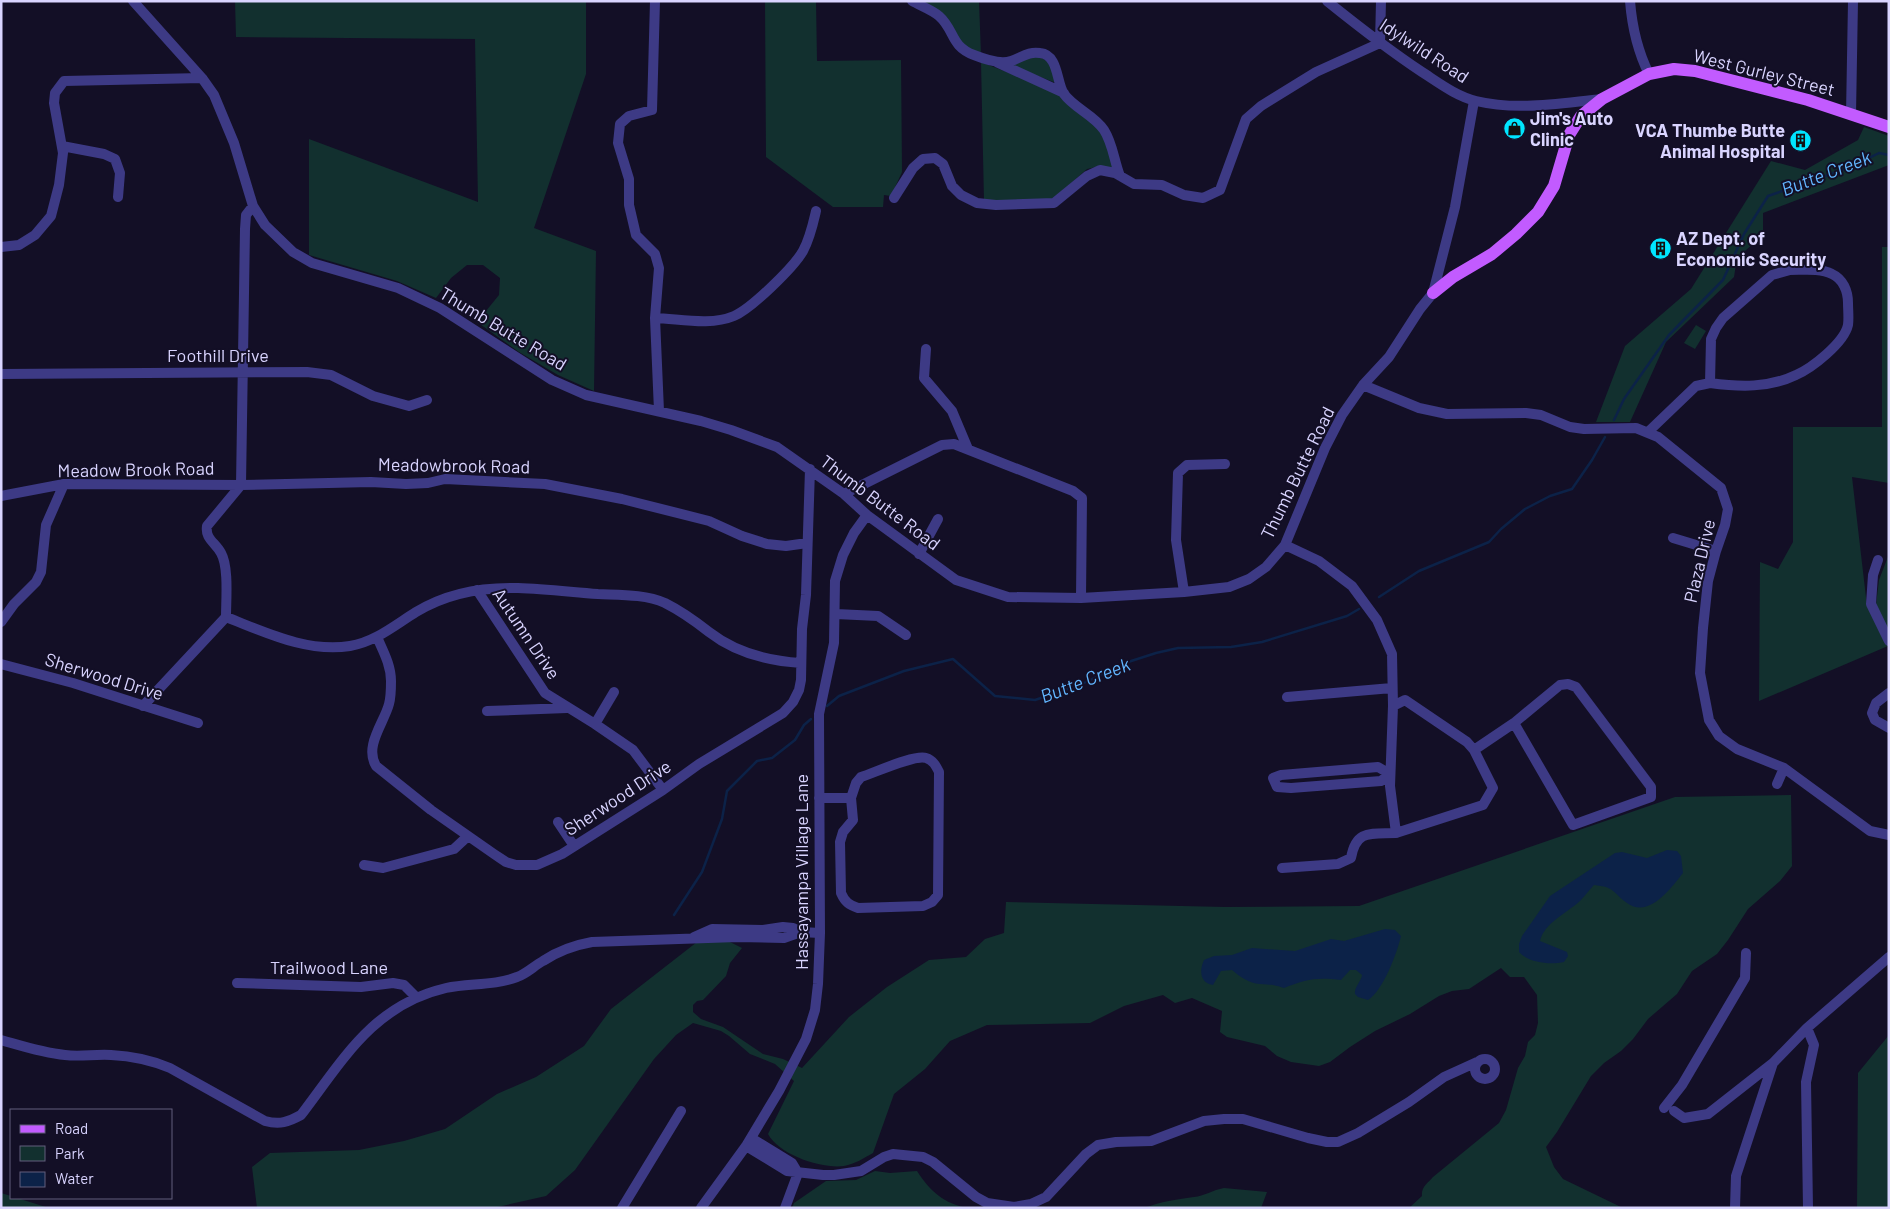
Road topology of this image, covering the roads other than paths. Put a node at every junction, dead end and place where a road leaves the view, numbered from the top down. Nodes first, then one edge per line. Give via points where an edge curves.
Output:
1 (133, 1) edge
2 (655, 1) edge
3 (912, 1) edge
4 (1327, 1) edge
5 (1381, 1) edge
6 (1630, 1) edge
7 (1852, 1) edge
8 (1380, 43) junction
9 (996, 62) junction
10 (1649, 74) junction
11 (202, 78) junction
12 (1064, 93) junction
13 (1602, 99) junction
14 (1474, 101) junction
15 (1851, 114) junction
16 (1889, 127) edge
17 (62, 146) junction
18 (1120, 176) junction
19 (118, 197) dead end
20 (894, 198) dead end
21 (253, 206) junction
22 (816, 211) dead end
23 (1, 247) edge
24 (1433, 293) junction
25 (655, 318) junction
26 (926, 349) dead end
27 (242, 372) junction
28 (1, 374) edge
29 (1710, 383) junction
30 (1363, 385) junction
31 (427, 400) dead end
32 (659, 412) junction
33 (1648, 432) junction
34 (968, 449) junction
35 (1225, 464) dead end
36 (810, 469) junction
37 (64, 484) junction
38 (241, 485) junction
39 (844, 494) junction
40 (1, 496) edge
41 (868, 515) junction
42 (938, 518) dead end
43 (1673, 538) dead end
44 (808, 543) junction
45 (1285, 545) junction
46 (1716, 551) junction
47 (919, 554) junction
48 (1878, 560) dead end
49 (477, 590) junction
50 (1184, 592) junction
51 (1082, 598) junction
52 (836, 614) junction
53 (226, 617) junction
54 (1, 622) edge
55 (906, 635) dead end
56 (377, 637) junction
57 (1889, 641) edge
58 (801, 663) junction
59 (1, 664) edge
60 (1392, 688) junction
61 (614, 692) dead end
62 (1889, 693) edge
63 (1287, 697) dead end
64 (142, 706) junction
65 (1393, 706) junction
66 (567, 708) junction
67 (487, 711) dead end
68 (198, 723) dead end
69 (1514, 723) junction
70 (595, 724) junction
71 (1889, 728) edge
72 (1474, 750) junction
73 (1784, 768) junction
74 (1390, 774) junction
75 (1777, 784) dead end
76 (663, 790) junction
77 (819, 798) junction
78 (851, 798) junction
79 (558, 822) dead end
80 (1396, 833) junction
81 (1889, 835) edge
82 (468, 836) junction
83 (574, 846) junction
84 (364, 865) dead end
85 (1282, 868) dead end
86 (820, 933) junction
87 (1746, 953) dead end
88 (1889, 957) edge
89 (237, 983) dead end
90 (416, 998) junction
91 (1806, 1028) junction
92 (1, 1040) edge
93 (1477, 1062) dead end
94 (1773, 1063) junction
95 (682, 1111) dead end
96 (748, 1142) junction
97 (798, 1173) junction
98 (622, 1208) edge
99 (701, 1208) edge
100 (785, 1208) edge
101 (1736, 1208) edge
102 (1808, 1208) edge

1 - 11 street, Thumb Butte Road
2 - 25 street via 652,110 629,116 620,124 618,142 629,179 628,205 636,235 655,254 659,268
3 - 9 street via 939,16 959,47
4 - 8 street, Idylwild Road
5 - 8 street
6 - 10 street via 1632,24
7 - 15 street
8 - 14 street, Idylwild Road via 1452,92
8 - 18 street via 1316,72 1260,106 1246,119 1220,190 1203,198 1184,195 1162,185 1134,184
9 - 12 street
9 - 12 street via 1011,62 1024,54 1041,52 1055,66
10 - 13 main road, West Gurley Street
10 - 15 main road, West Gurley Street via 1674,69 1695,71
11 - 17 street via 64,81 54,93
11 - 21 street, Thumb Butte Road via 224,118
12 - 18 street via 1102,127 1112,144
13 - 14 street, Idylwild Road via 1527,107
13 - 24 main road, West Gurley Street via 1580,116 1569,135 1554,186 1538,212 1492,254
14 - 24 street, Thumb Butte Road via 1455,207
15 - 16 main road, West Gurley Street
17 - 19 street via 115,159 120,173
17 - 23 street via 59,185 50,216 35,235 19,246
18 - 20 street via 1100,170 1087,176 1054,203 996,205 977,203 961,195 952,186 944,164 934,158 922,159
21 - 27 street via 245,222
21 - 32 street, Thumb Butte Road via 265,225 293,252 312,263 398,288 440,308 552,380 586,395
22 - 25 street via 803,252 769,290 735,316 710,321
24 - 30 street, Thumb Butte Road via 1389,357
25 - 32 street
26 - 34 street via 924,378 952,410
27 - 28 street, Foothill Drive
27 - 31 street, Foothill Drive via 331,375 373,396 409,406
27 - 38 street
29 - 29 street via 1758,386 1781,381 1810,368 1846,330 1848,297 1844,286 1832,274 1815,270 1790,270 1772,275 1716,328 1711,339
29 - 33 street via 1696,386
30 - 33 street, Plaza Drive via 1419,408 1448,414 1526,413 1584,429 1636,428
30 - 45 street, Thumb Butte Road via 1325,448
32 - 36 street, Thumb Butte Road via 731,430 777,447
33 - 46 street, Plaza Drive via 1721,488 1728,509
34 - 39 street via 954,444 942,445
34 - 51 street via 1074,491 1082,498
35 - 50 street via 1187,465 1178,473 1176,540
36 - 39 street, Thumb Butte Road
36 - 44 street, Sherwood Drive
37 - 38 street, Meadow Brook Road
37 - 40 street, Meadow Brook Road
37 - 54 street via 46,525 41,572
38 - 44 street, Meadowbrook Road via 406,484 445,478 545,484 709,521 767,544
38 - 53 street via 206,531 221,553 225,569
39 - 41 street, Thumb Butte Road
41 - 47 street, Thumb Butte Road
41 - 52 street, Hassayampa Village Lane via 843,555 835,581
42 - 47 street
43 - 46 street
44 - 58 street, Sherwood Drive
45 - 50 street, Thumb Butte Road via 1266,567 1249,579 1229,587
45 - 60 street via 1319,561 1352,586 1378,620 1392,654
46 - 73 street, Plaza Drive via 1708,581 1700,673 1709,720 1719,736 1737,749
47 - 51 street, Thumb Butte Road via 956,580 1008,597
48 - 57 street via 1873,575 1871,604
49 - 56 street via 425,607
49 - 58 street via 519,588 634,596 663,602 737,649 759,658
49 - 66 street, Autumn Drive via 545,693
50 - 51 street, Thumb Butte Road
52 - 55 street via 878,616
52 - 77 street, Hassayampa Village Lane via 834,643 819,714
53 - 56 street via 310,646 350,646
53 - 64 street
56 - 82 street, Sherwood Drive via 389,663 391,680 389,704 372,746 372,760
58 - 76 street, Sherwood Drive via 799,690 783,713
59 - 64 street, Sherwood Drive
60 - 63 street
60 - 65 street
61 - 70 street
62 - 71 street via 1876,703 1872,714 1875,720
64 - 68 street, Sherwood Drive
65 - 72 street via 1405,700
65 - 74 street
66 - 67 street
66 - 70 street, Autumn Drive
69 - 69 street via 1560,685 1576,687 1651,787 1651,797 1573,825
69 - 72 street
70 - 76 street, Autumn Drive via 632,750
72 - 80 street via 1493,788 1483,804
73 - 75 street
73 - 81 street, Plaza Drive via 1870,831
74 - 74 street via 1378,767 1273,778 1277,787 1291,788 1381,781
74 - 80 street
76 - 83 street, Sherwood Drive
77 - 78 street
77 - 86 street, Hassayampa Village Lane
78 - 78 street via 853,820 843,832 840,842 841,893 844,900 858,908 923,906 932,902 938,895 940,772 935,763 916,757 861,777
79 - 83 street
80 - 85 street via 1364,835 1354,844 1351,858 1338,864
82 - 83 street, Sherwood Drive via 506,862 516,865 538,865
82 - 84 street via 454,849 383,868
86 - 90 street via 783,927 749,934 712,929 689,939 592,942 553,955 518,977 446,988
86 - 96 street, Hassayampa Village Lane via 815,1010 806,1039
87 - 94 street via 1745,978 1669,1110 1684,1118 1708,1114
88 - 91 street
89 - 90 street, Trailwood Lane via 361,987 392,983 404,985
90 - 92 street via 389,1012 368,1030 301,1115 276,1124 157,1063 111,1055 65,1055
91 - 94 street
91 - 102 street via 1814,1045 1806,1082
93 - 97 street via 1444,1077 1409,1102 1338,1142 1308,1138 1243,1119 1204,1121 1151,1141 1098,1145 1046,1197 1014,1207 999,1206 976,1197 923,1157 893,1154 861,1171
94 - 101 street via 1736,1176
95 - 98 street
96 - 97 street via 782,1162 787,1171
96 - 99 street, Hassayampa Village Lane
97 - 100 street

